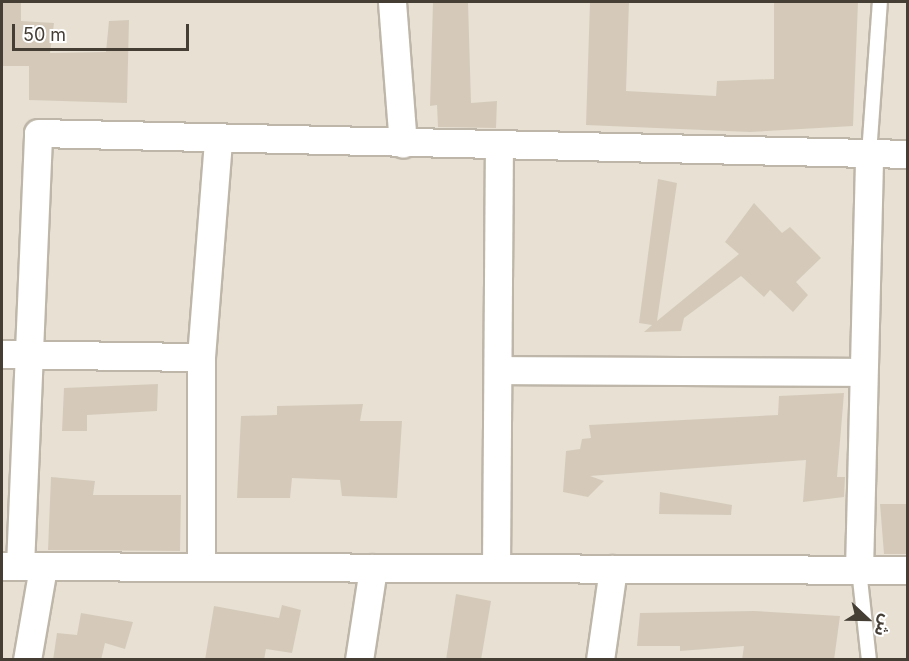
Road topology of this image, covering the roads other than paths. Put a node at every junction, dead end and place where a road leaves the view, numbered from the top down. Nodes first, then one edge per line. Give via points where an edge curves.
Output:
1 (392, 2) edge
2 (880, 2) edge
3 (218, 141) junction
4 (403, 144) junction
5 (499, 146) junction
6 (869, 154) junction
7 (908, 154) edge
8 (2, 354) edge
9 (30, 355) junction
10 (201, 357) junction
11 (498, 370) junction
12 (863, 372) junction
13 (22, 566) edge
14 (201, 567) junction
15 (373, 568) junction
16 (496, 568) junction
17 (613, 569) junction
18 (859, 570) junction
19 (908, 570) edge
20 (27, 660) edge
21 (359, 660) edge
22 (600, 660) edge
23 (869, 660) edge

1 - 4 street
2 - 6 lane
3 - 4 street
3 - 9 street via 38,133
3 - 10 street
4 - 5 street
5 - 6 street
5 - 11 street
6 - 7 street
6 - 12 street
8 - 9 street
9 - 10 street
9 - 13 street
10 - 14 street
11 - 12 street
11 - 16 street
12 - 18 street
13 - 14 street
13 - 20 street
14 - 15 street
15 - 16 street
15 - 21 street
16 - 17 street
17 - 18 street
17 - 22 street
18 - 19 street
18 - 23 lane

